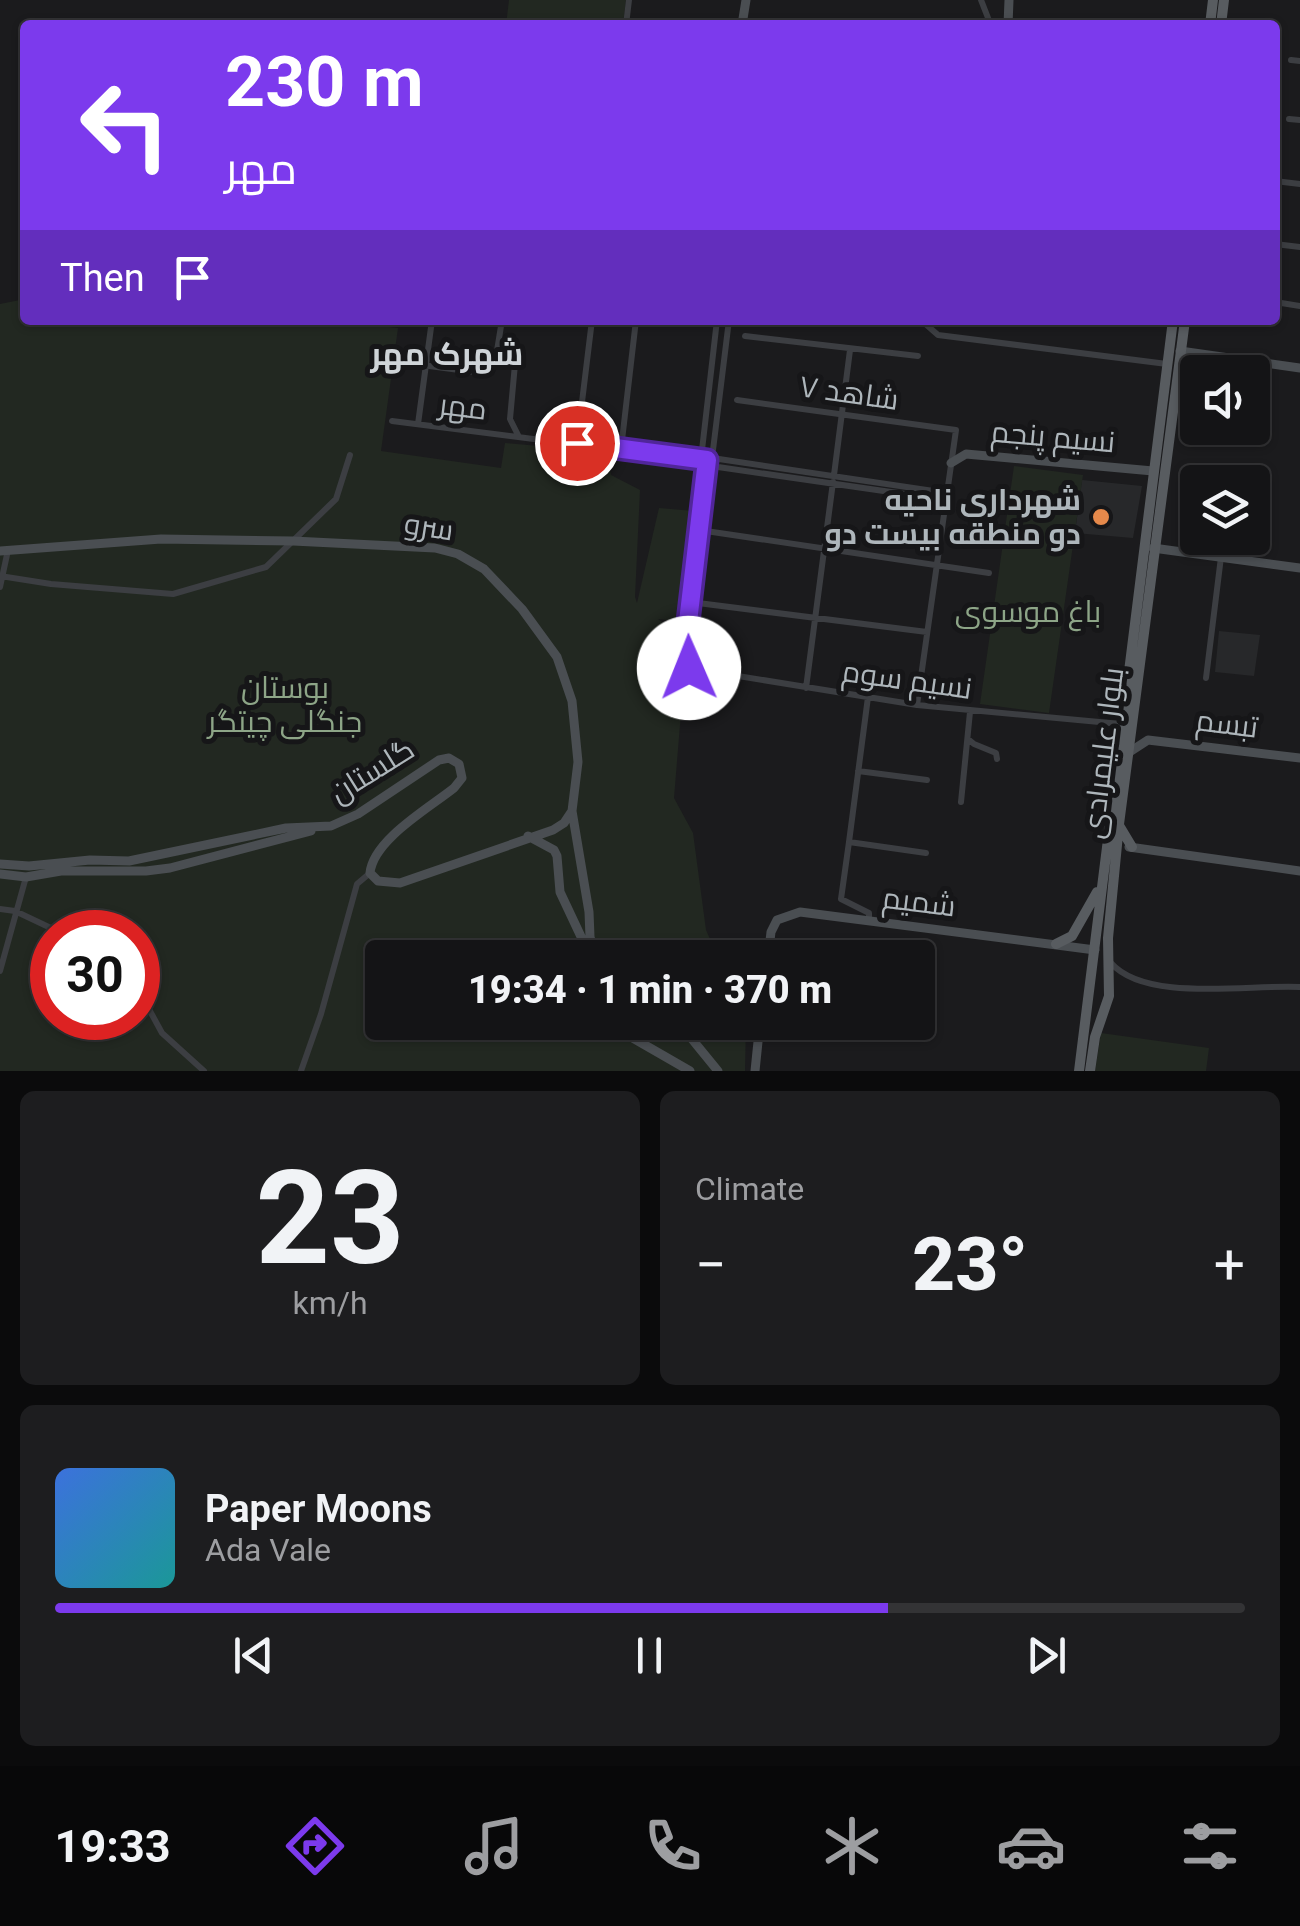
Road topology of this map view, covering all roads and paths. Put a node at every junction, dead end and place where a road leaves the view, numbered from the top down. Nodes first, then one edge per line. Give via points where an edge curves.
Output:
1 (1011, 0) edge
2 (1228, 0) edge
3 (1222, 19) edge
4 (1008, 20) edge
5 (1289, 119) dead end
6 (1300, 120) edge
7 (431, 325) edge
8 (501, 325) edge
9 (591, 325) edge
10 (635, 325) edge
11 (716, 325) edge
12 (728, 325) edge
13 (926, 325) edge
14 (1172, 325) edge
15 (1183, 325) edge
16 (744, 336) dead end
17 (850, 350) junction
18 (1180, 350) junction
19 (918, 356) dead end
20 (399, 362) dead end
21 (1168, 364) junction
22 (426, 366) junction
23 (1300, 368) edge
24 (482, 373) dead end
25 (737, 400) dead end
26 (842, 415) junction
27 (392, 421) dead end
28 (418, 424) junction
29 (519, 436) junction
30 (577, 443) junction
31 (621, 449) junction
32 (350, 455) dead end
33 (707, 460) junction
34 (951, 464) junction
35 (1153, 471) junction
36 (833, 478) junction
37 (946, 496) junction
38 (699, 530) junction
39 (293, 541) junction
40 (826, 548) junction
41 (1154, 548) junction
42 (4, 551) edge
43 (1221, 557) junction
44 (937, 565) junction
45 (1300, 568) edge
46 (989, 572) dead end
47 (1, 576) edge
48 (0, 588) edge
49 (690, 602) junction
50 (816, 618) junction
51 (927, 632) junction
52 (1206, 678) dead end
53 (806, 688) junction
54 (868, 698) junction
55 (916, 705) junction
56 (970, 712) junction
57 (1132, 717) junction
58 (1121, 724) junction
59 (968, 738) junction
60 (1148, 740) junction
61 (1128, 754) junction
62 (997, 758) dead end
63 (1300, 758) edge
64 (858, 772) junction
65 (927, 780) dead end
66 (961, 802) dead end
67 (572, 810) junction
68 (1119, 824) junction
69 (331, 826) junction
70 (528, 836) junction
71 (849, 842) junction
72 (1112, 844) junction
73 (1132, 848) junction
74 (926, 853) dead end
75 (0, 864) edge
76 (1300, 871) edge
77 (370, 873) junction
78 (0, 874) edge
79 (1102, 877) junction
80 (26, 878) junction
81 (0, 909) edge
82 (16, 910) junction
83 (30, 917) edge
84 (869, 921) junction
85 (583, 940) edge
86 (591, 940) edge
87 (770, 940) edge
88 (1056, 944) junction
89 (1095, 950) junction
90 (1111, 964) junction
91 (0, 971) edge
92 (1130, 980) junction
93 (1090, 985) junction
94 (1300, 987) edge
95 (1110, 990) junction
96 (160, 1029) edge
97 (637, 1040) edge
98 (693, 1040) edge
99 (758, 1040) edge
100 (204, 1071) edge
101 (301, 1071) edge
102 (690, 1071) edge
103 (718, 1071) edge
104 (755, 1071) edge
105 (1079, 1071) edge
106 (1090, 1071) edge

1 - 4 street
2 - 3 main road
5 - 6 street
7 - 22 street
8 - 29 street via 495,363 515,364 510,420
9 - 30 street
10 - 31 street
11 - 33 street via 702,450
12 - 33 street
13 - 21 street via 938,335
14 - 21 main road, بلوار علیمرادی
15 - 18 main road, بلوار علیمرادی
16 - 17 street
17 - 19 street
17 - 26 street
18 - 23 street
18 - 41 main road, بلوار علیمرادی
20 - 22 street
21 - 35 main road, بلوار علیمرادی
22 - 24 street
22 - 28 street
25 - 26 street, شاهد ۷
26 - 34 street, شاهد ۷ via 956,430
26 - 36 street
27 - 28 street, مهر
28 - 29 street, مهر
29 - 30 street, مهر
30 - 31 street, مهر
31 - 33 street, مهر
32 - 39 street via 336,500
33 - 36 street, مهر
33 - 38 street
34 - 35 street, نسیم پنجم via 966,454
34 - 37 street
35 - 58 main road, بلوار علیمرادی
36 - 37 street, مهر
36 - 40 street
37 - 44 street
38 - 40 street
38 - 49 street
39 - 42 street, سرو via 161,540
39 - 47 street via 266,566 172,594
39 - 67 street, سرو via 435,548 484,569 556,657 577,739
40 - 44 street
40 - 50 street
41 - 43 street
41 - 57 main road, بلوار علیمرادی
42 - 47 street
43 - 45 street
43 - 52 street
44 - 46 street
44 - 51 street
47 - 48 street
49 - 50 street
49 - 53 street, نسیم سوم via 684,656 689,668
50 - 51 street
50 - 53 street
51 - 55 street
53 - 54 street, نسیم سوم
54 - 55 street, نسیم سوم
54 - 64 street
55 - 56 street, نسیم سوم
56 - 58 street, نسیم سوم
56 - 59 street
57 - 60 street
57 - 61 main road, بلوار علیمرادی
58 - 72 main road, بلوار علیمرادی
59 - 62 street
59 - 66 street
60 - 61 street
60 - 63 street, تبسم
61 - 68 main road, بلوار علیمرادی
64 - 65 street
64 - 71 street
67 - 70 street via 564,823
67 - 86 street, سرو
68 - 72 main road, بلوار علیمرادی
68 - 73 main road
69 - 75 street, گلستان via 286,828 129,861
69 - 77 street, گلستان via 438,760 459,764 462,778 454,788 385,842
69 - 80 street via 170,868 61,870
70 - 77 street via 400,882 388,884
70 - 85 street via 554,850 560,892
71 - 74 street
71 - 84 street via 841,898 869,913
72 - 73 street
72 - 79 main road, بلوار علیمرادی
72 - 90 main road, بلوار علیمرادی
73 - 76 street
77 - 101 street via 357,884
78 - 80 street
79 - 88 main road via 1084,920
79 - 89 main road, بلوار علیمرادی
80 - 82 street
81 - 82 street
82 - 83 street
82 - 91 street
84 - 87 street, شمیم via 785,914
84 - 88 street, شمیم
88 - 89 street, شمیم
89 - 93 main road, بلوار علیمرادی
90 - 92 street
90 - 95 main road, بلوار علیمرادی
92 - 94 street via 1214,991
92 - 95 street
93 - 95 main road via 1102,976
93 - 105 main road, بلوار علیمرادی
95 - 106 main road, بلوار علیمرادی
96 - 100 street
97 - 102 street
98 - 103 street
99 - 104 street

